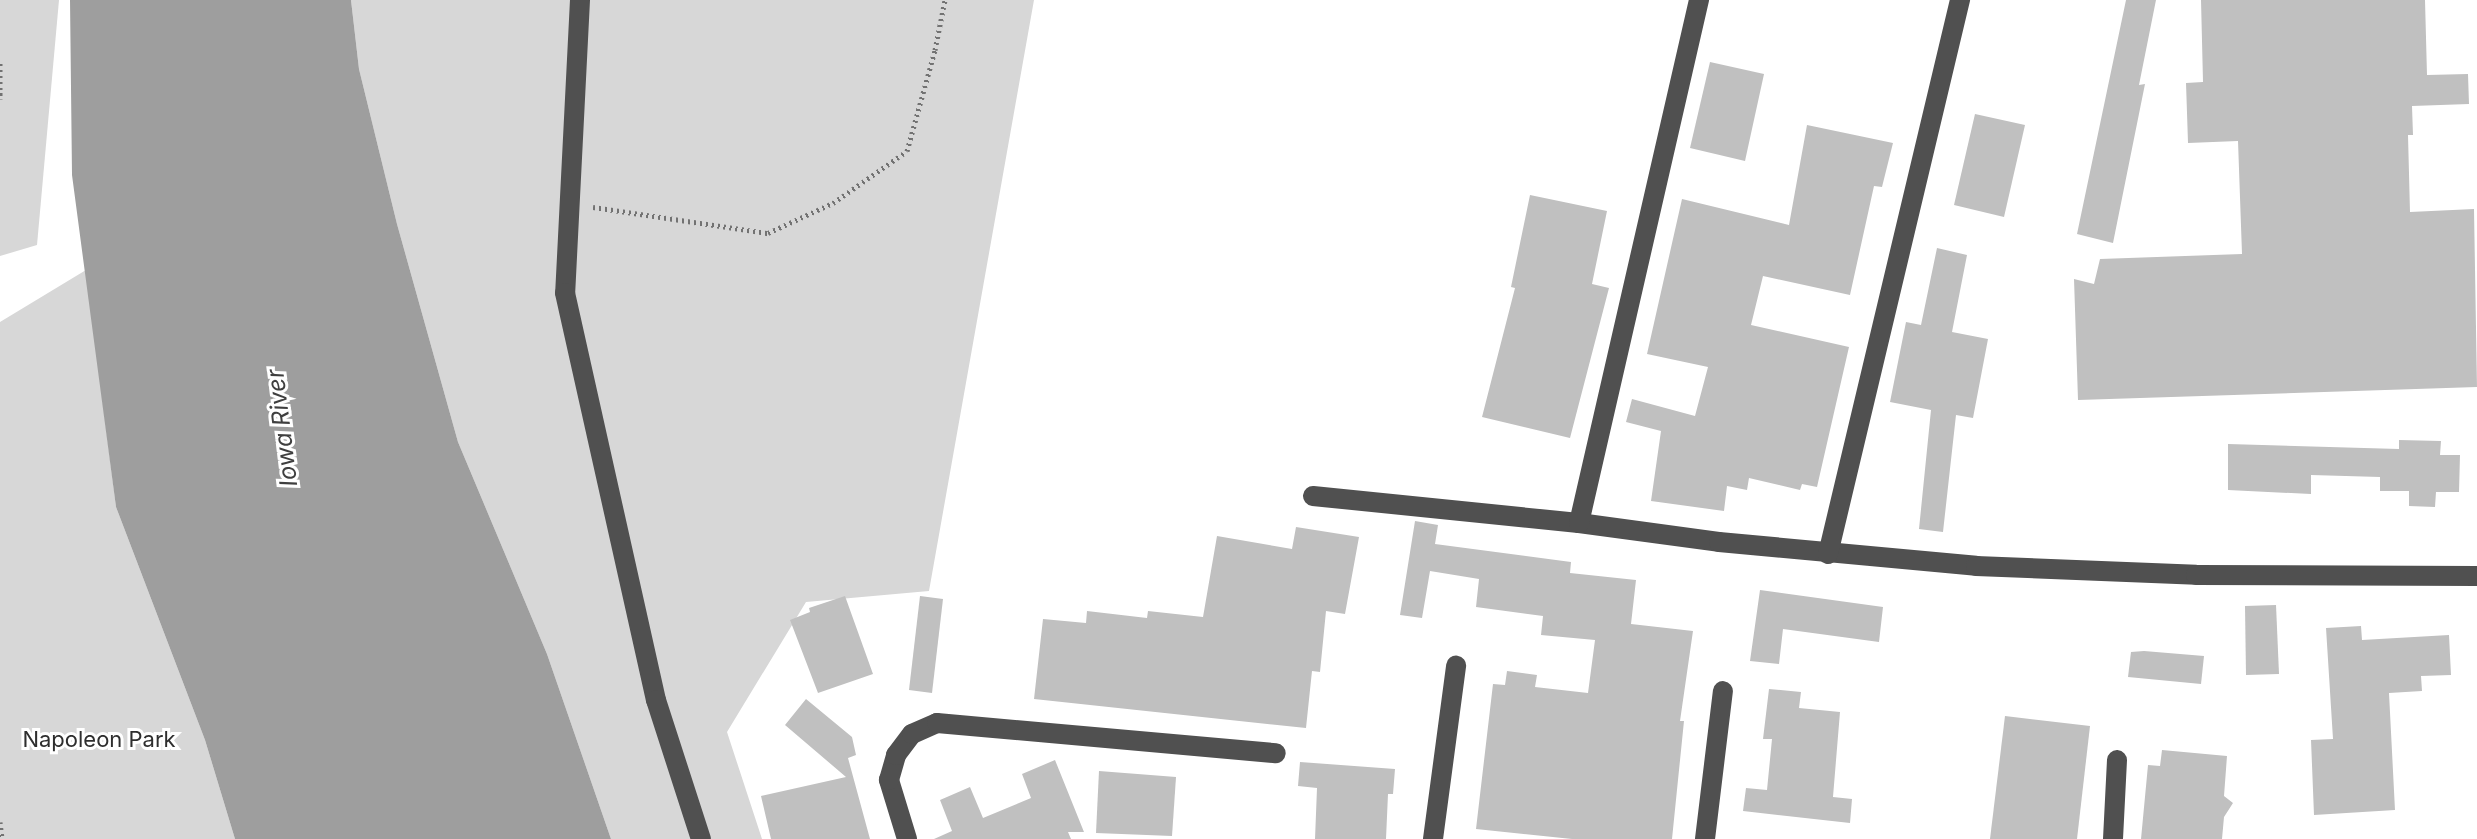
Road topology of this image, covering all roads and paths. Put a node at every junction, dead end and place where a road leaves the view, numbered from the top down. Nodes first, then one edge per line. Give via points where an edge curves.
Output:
1 (580, 0) edge
2 (945, 0) edge
3 (1699, 0) edge
4 (1960, 0) edge
5 (0, 63) edge
6 (0, 99) edge
7 (569, 204) junction
8 (1313, 496) dead end
9 (1579, 523) junction
10 (1828, 554) junction
11 (2477, 576) edge
12 (1456, 666) dead end
13 (1723, 691) dead end
14 (1276, 753) dead end
15 (2117, 760) dead end
16 (0, 822) edge
17 (2, 839) edge
18 (701, 839) edge
19 (907, 839) edge
20 (1433, 839) edge
21 (1705, 839) edge
22 (2113, 839) edge

1 - 7 lane
2 - 7 path via 907,151 833,203 768,233
3 - 9 lane
4 - 10 lane
5 - 6 path
7 - 18 lane via 565,293 656,700
8 - 9 lane
9 - 10 lane
10 - 11 lane via 2086,572
12 - 20 lane
13 - 21 lane
14 - 19 lane via 937,723 912,734 896,755 889,780
15 - 22 lane
16 - 17 path

